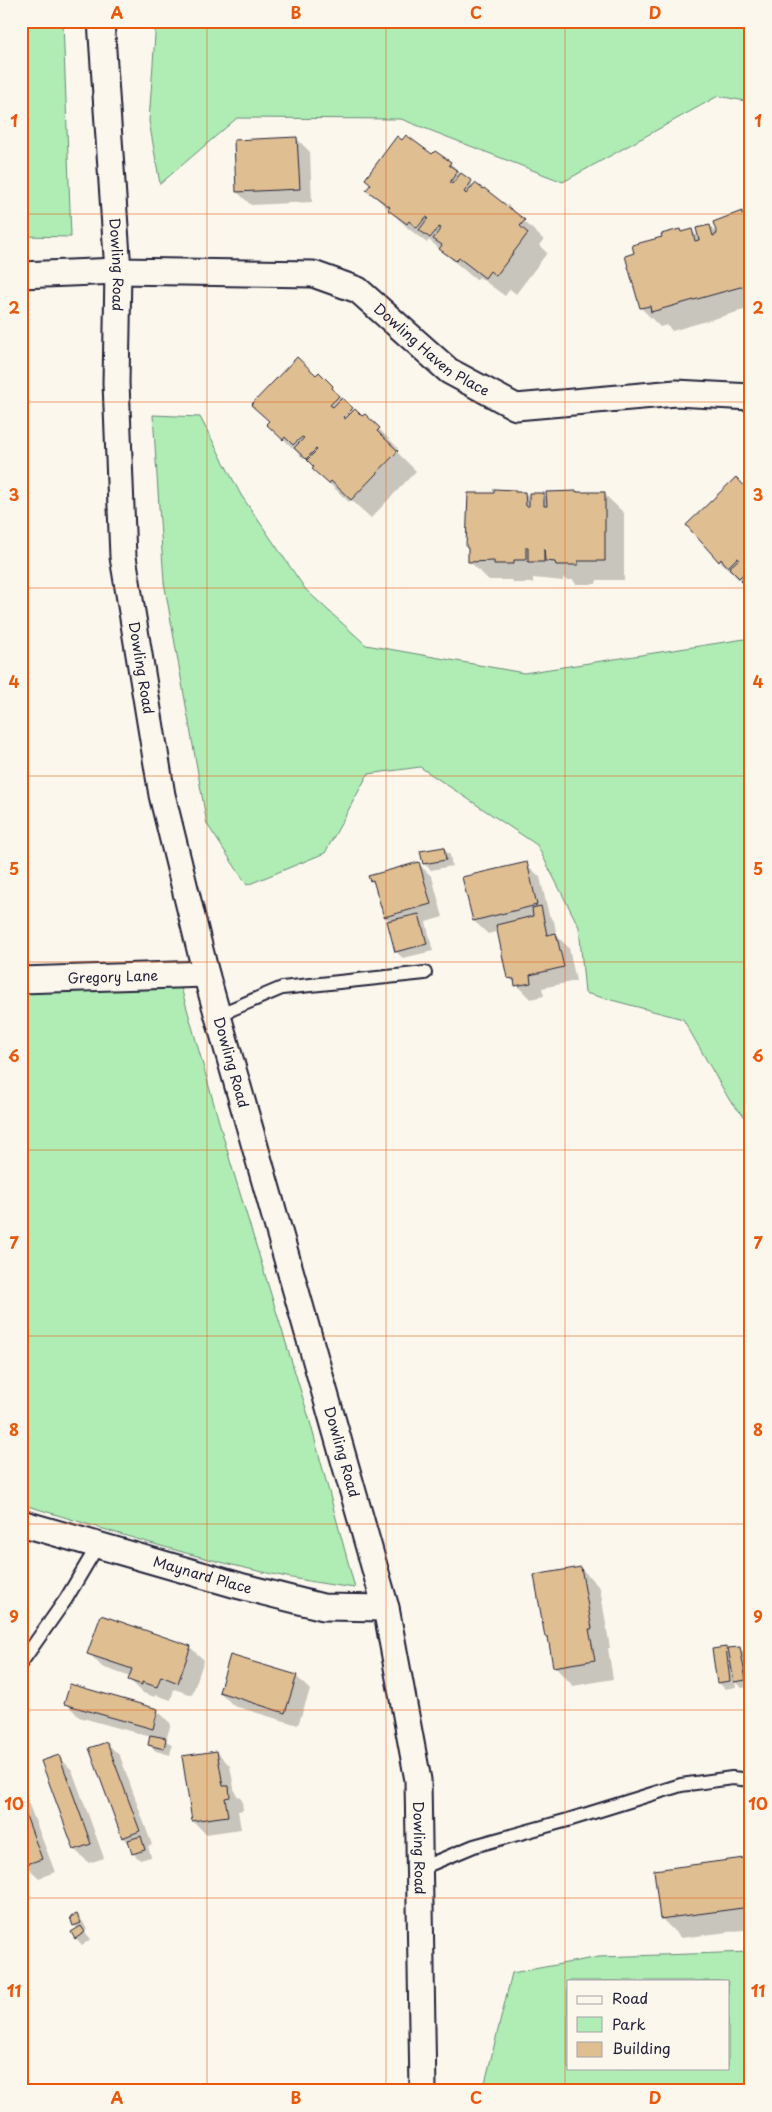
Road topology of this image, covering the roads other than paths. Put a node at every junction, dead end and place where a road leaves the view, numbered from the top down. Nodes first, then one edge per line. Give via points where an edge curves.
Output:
1 (101, 21) edge
2 (118, 271) junction
3 (21, 275) edge
4 (751, 397) edge
5 (425, 973) dead end
6 (206, 974) junction
7 (21, 980) edge
8 (218, 1015) junction
9 (21, 1523) edge
10 (98, 1545) junction
11 (386, 1608) junction
12 (21, 1663) edge
13 (751, 1780) edge
14 (420, 1869) junction
15 (423, 2091) edge

1 - 2 street, Dowling Road
2 - 3 street, Dowling Haven Place
2 - 4 street, Dowling Haven Place via 313,274 358,290 449,371 516,407 676,393
2 - 6 street, Dowling Road via 116,383 123,557 162,795
5 - 8 lane via 282,988
6 - 7 street, Gregory Lane
6 - 8 street, Dowling Road
8 - 11 street, Dowling Road
9 - 10 street, Maynard Place
10 - 11 street, Maynard Place via 323,1607
10 - 12 lane via 66,1599
11 - 14 street, Dowling Road via 418,1780
13 - 14 lane via 732,1778 681,1785 474,1846
14 - 15 street, Dowling Road

